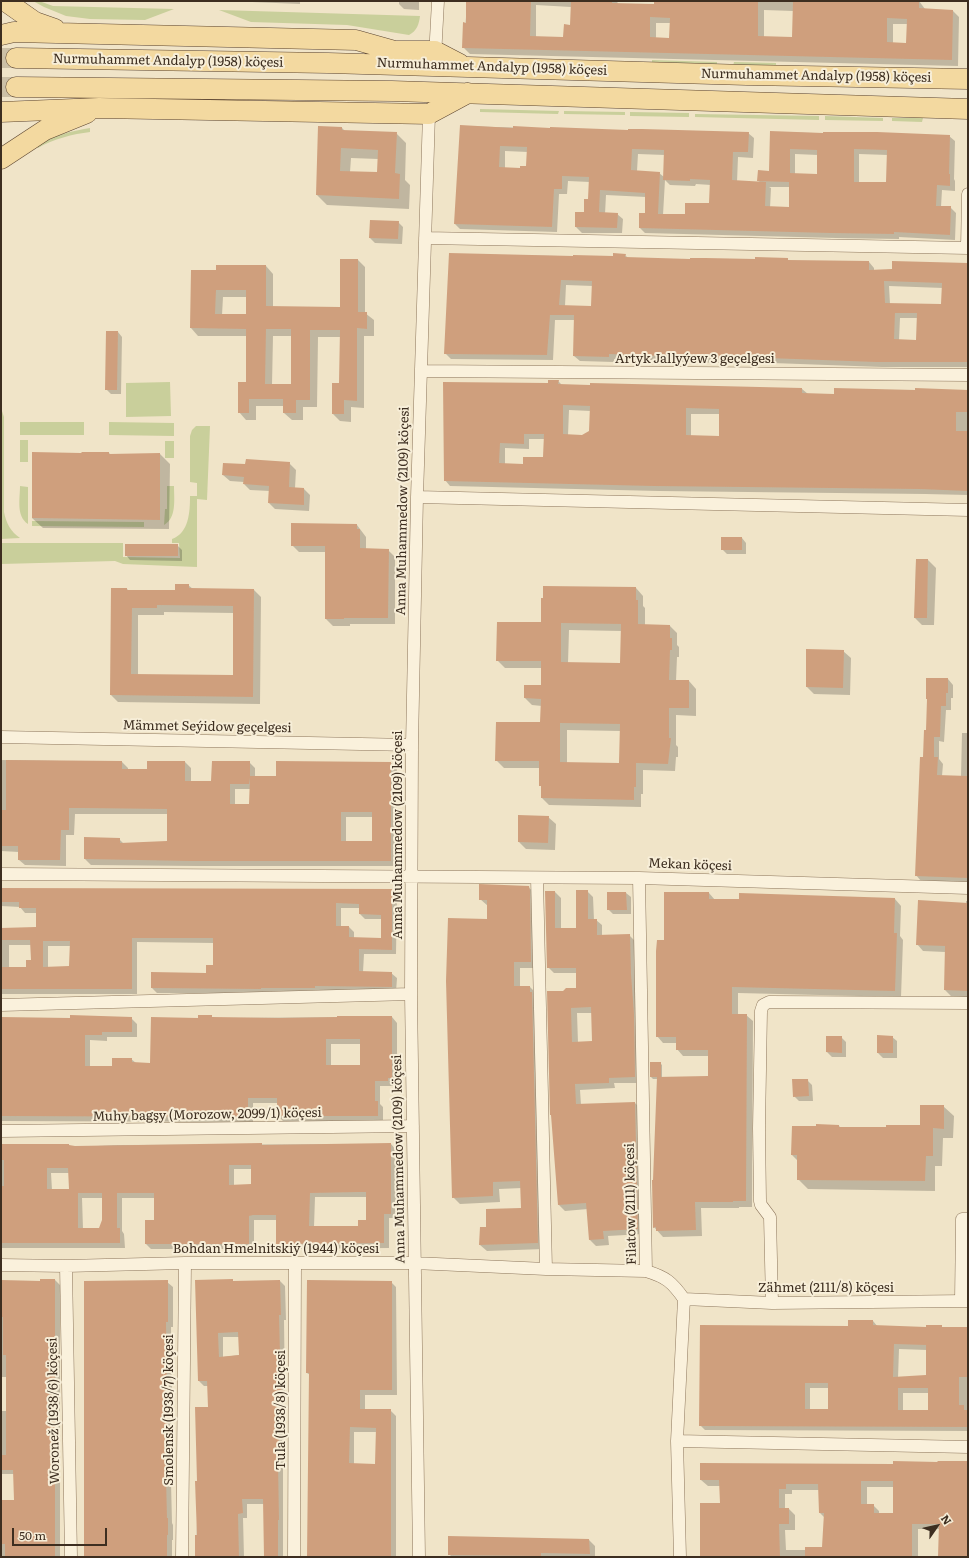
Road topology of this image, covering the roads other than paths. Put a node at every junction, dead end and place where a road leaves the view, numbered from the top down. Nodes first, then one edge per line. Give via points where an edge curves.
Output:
1 (5, 1) edge
2 (438, 1) edge
3 (66, 33) junction
4 (1, 35) edge
5 (16, 58) tunnel mouth
6 (434, 59) junction
7 (968, 79) edge
8 (16, 87) tunnel mouth
9 (392, 90) junction
10 (332, 91) junction
11 (469, 92) junction
12 (99, 108) junction
13 (968, 109) edge
14 (1, 112) edge
15 (361, 112) junction
16 (429, 114) junction
17 (1, 159) edge
18 (968, 194) edge
19 (425, 238) junction
20 (967, 248) edge
21 (421, 371) junction
22 (968, 376) edge
23 (417, 497) junction
24 (968, 510) edge
25 (1, 737) edge
26 (412, 745) junction
27 (1, 874) edge
28 (412, 877) junction
29 (537, 878) junction
30 (639, 878) junction
31 (968, 888) edge
32 (411, 994) junction
33 (968, 1003) edge
34 (1, 1005) edge
35 (413, 1126) junction
36 (1, 1131) edge
37 (965, 1219) edge
38 (185, 1263) junction
39 (295, 1263) junction
40 (414, 1263) junction
41 (1, 1265) edge
42 (66, 1266) junction
43 (546, 1269) junction
44 (646, 1271) junction
45 (684, 1299) junction
46 (964, 1301) edge
47 (772, 1302) junction
48 (677, 1441) junction
49 (968, 1447) edge
50 (71, 1557) edge
51 (182, 1557) edge
52 (294, 1557) edge
53 (419, 1557) edge
54 (680, 1557) edge

1 - 3 main road via 36,22
2 - 6 street
3 - 4 main road via 14,32
3 - 6 main road via 356,40
5 - 6 main road, Nurmuhammet Andalyp (1958) köçesi via 328,63
6 - 7 main road, Nurmuhammet Andalyp (1958) köçesi via 465,67
8 - 10 main road, Nurmuhammet Andalyp (1958) köçesi
9 - 10 main road, Nurmuhammet Andalyp (1958) köçesi
9 - 11 main road, Nurmuhammet Andalyp (1958) köçesi
9 - 15 main road
10 - 15 main road
11 - 13 main road, Nurmuhammet Andalyp (1958) köçesi
11 - 16 main road
12 - 14 main road
12 - 15 main road
12 - 17 main road via 45,130
15 - 16 main road
16 - 19 street, Anna Muhammedow (2109) köçesi
18 - 20 street
19 - 20 street
19 - 21 street, Anna Muhammedow (2109) köçesi
21 - 22 street, Artyk Jallyýew 3 geçelgesi
21 - 23 street, Anna Muhammedow (2109) köçesi
23 - 24 street
23 - 26 street, Anna Muhammedow (2109) köçesi
25 - 26 street, Mämmet Seýidow geçelgesi
26 - 28 street, Anna Muhammedow (2109) köçesi
27 - 28 street, Mekan köçesi
28 - 29 street, Mekan köçesi
28 - 32 street, Anna Muhammedow (2109) köçesi
29 - 30 street, Mekan köçesi
29 - 43 street
30 - 31 street, Mekan köçesi
30 - 44 street, Filatow (2111) köçesi
32 - 34 street
32 - 35 street, Anna Muhammedow (2109) köçesi
33 - 47 street via 769,1002 763,1005 759,1128 760,1201 770,1217
35 - 36 street, Muhy bagşy (Morozow, 2099/1) köçesi
35 - 40 street, Anna Muhammedow (2109) köçesi
37 - 46 street
38 - 39 street, Bohdan Hmelnitskiý (1944) köçesi
38 - 42 street, Bohdan Hmelnitskiý (1944) köçesi
38 - 51 street, Smolensk (1938/7) köçesi
39 - 40 street, Bohdan Hmelnitskiý (1944) köçesi
39 - 52 street, Tula (1938/8) köçesi
40 - 43 street, Bohdan Hmelnitskiý (1944) köçesi
40 - 53 street, Anna Muhammedow (2109) köçesi
41 - 42 street, Bohdan Hmelnitskiý (1944) köçesi
42 - 50 street, Woronež (1938/6) köçesi
43 - 44 street, Bohdan Hmelnitskiý (1944) köçesi
44 - 45 street, Filatow (2111) köçesi via 660,1276 674,1286
45 - 47 street, Zähmet (2111/8) köçesi
45 - 48 street
46 - 47 street, Zähmet (2111/8) köçesi
48 - 49 street
48 - 54 street

